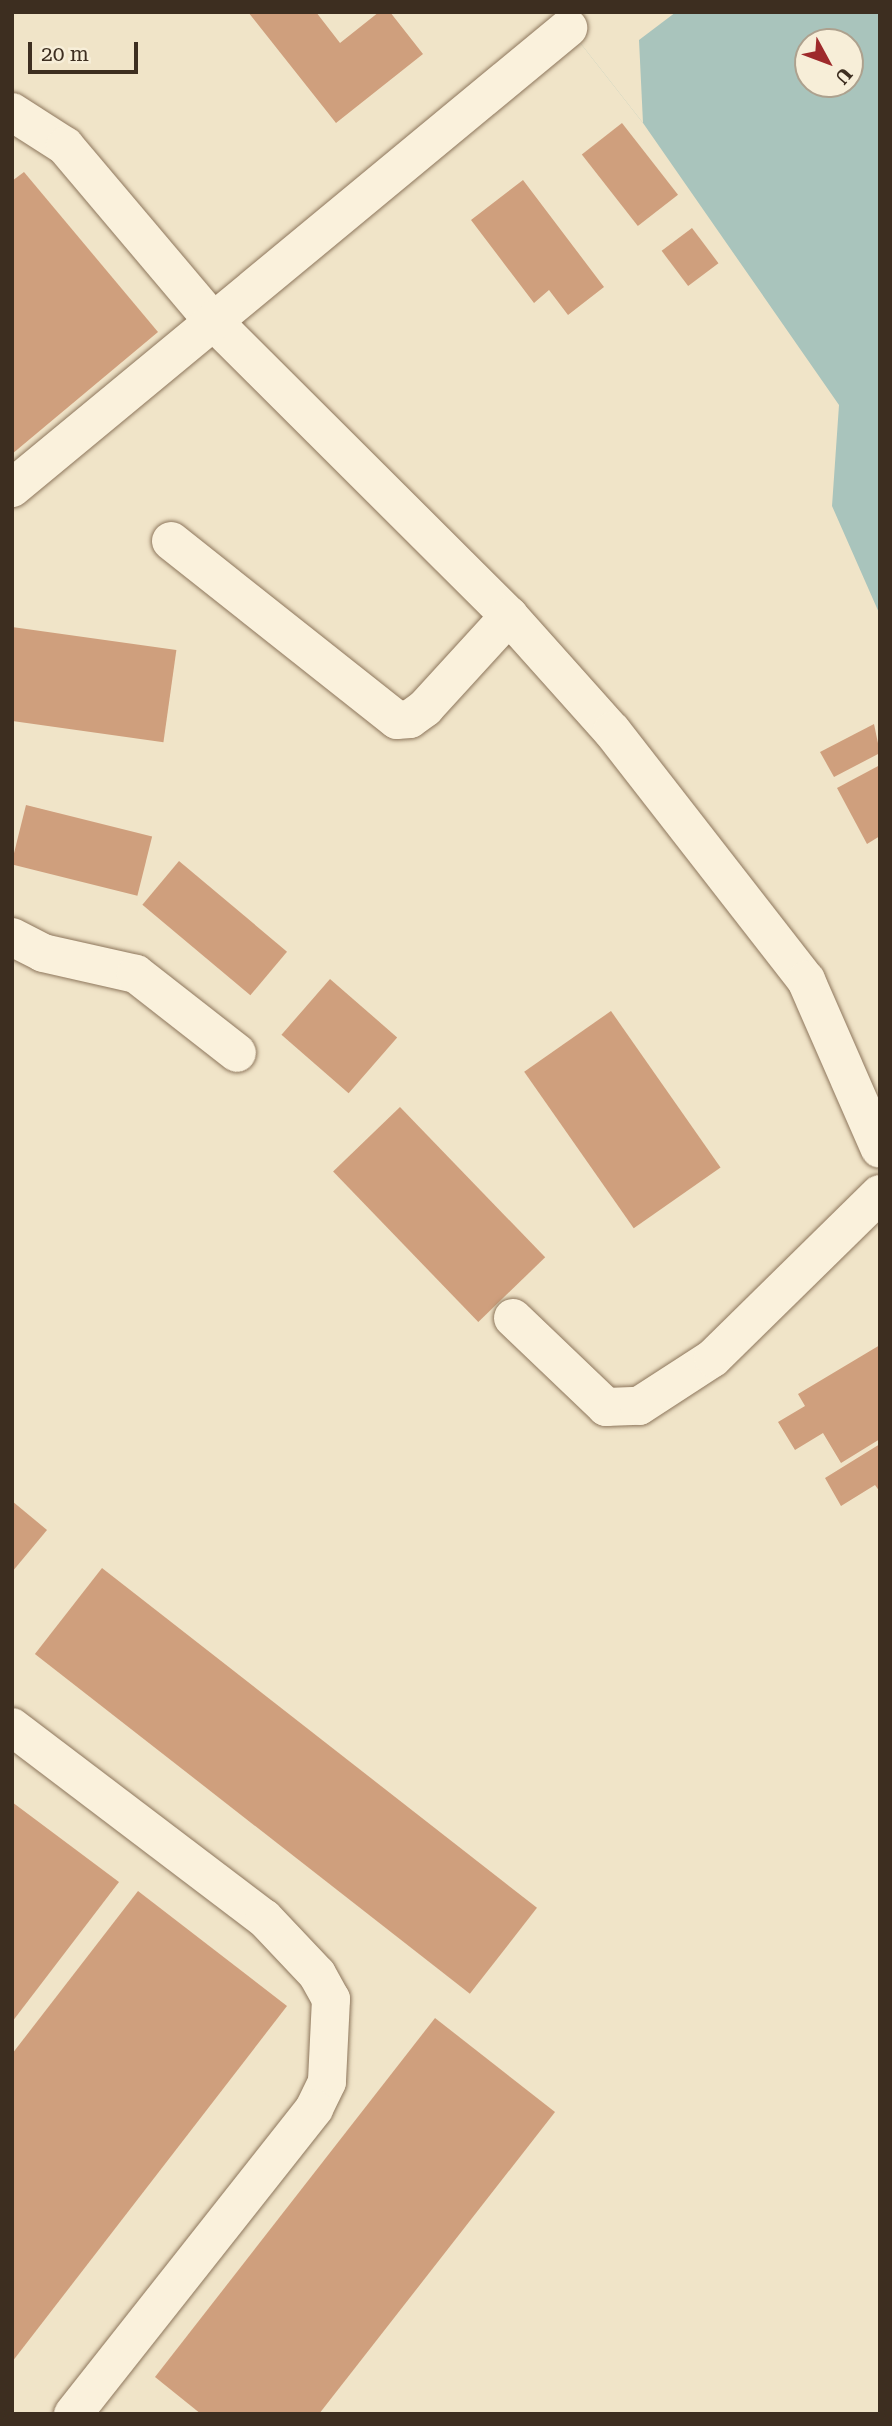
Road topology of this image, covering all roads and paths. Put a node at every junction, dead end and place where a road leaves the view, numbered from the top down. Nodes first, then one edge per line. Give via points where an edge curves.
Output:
1 (568, 28) dead end
2 (12, 112) edge
3 (212, 320) junction
4 (12, 488) edge
5 (171, 541) dead end
6 (509, 616) junction
7 (12, 937) edge
8 (236, 1053) dead end
9 (880, 1149) edge
10 (880, 1194) edge
11 (513, 1318) dead end
12 (12, 1727) edge
13 (73, 2414) edge

1 - 3 lane
2 - 3 lane via 65,146
3 - 4 lane
3 - 6 lane
5 - 6 lane via 397,720 410,719 425,708
6 - 9 lane via 612,731 806,980
7 - 8 lane via 43,953 136,974
10 - 11 lane via 713,1358 639,1406 606,1406
12 - 13 lane via 264,1918 317,1974 331,1999 327,2082 314,2109

